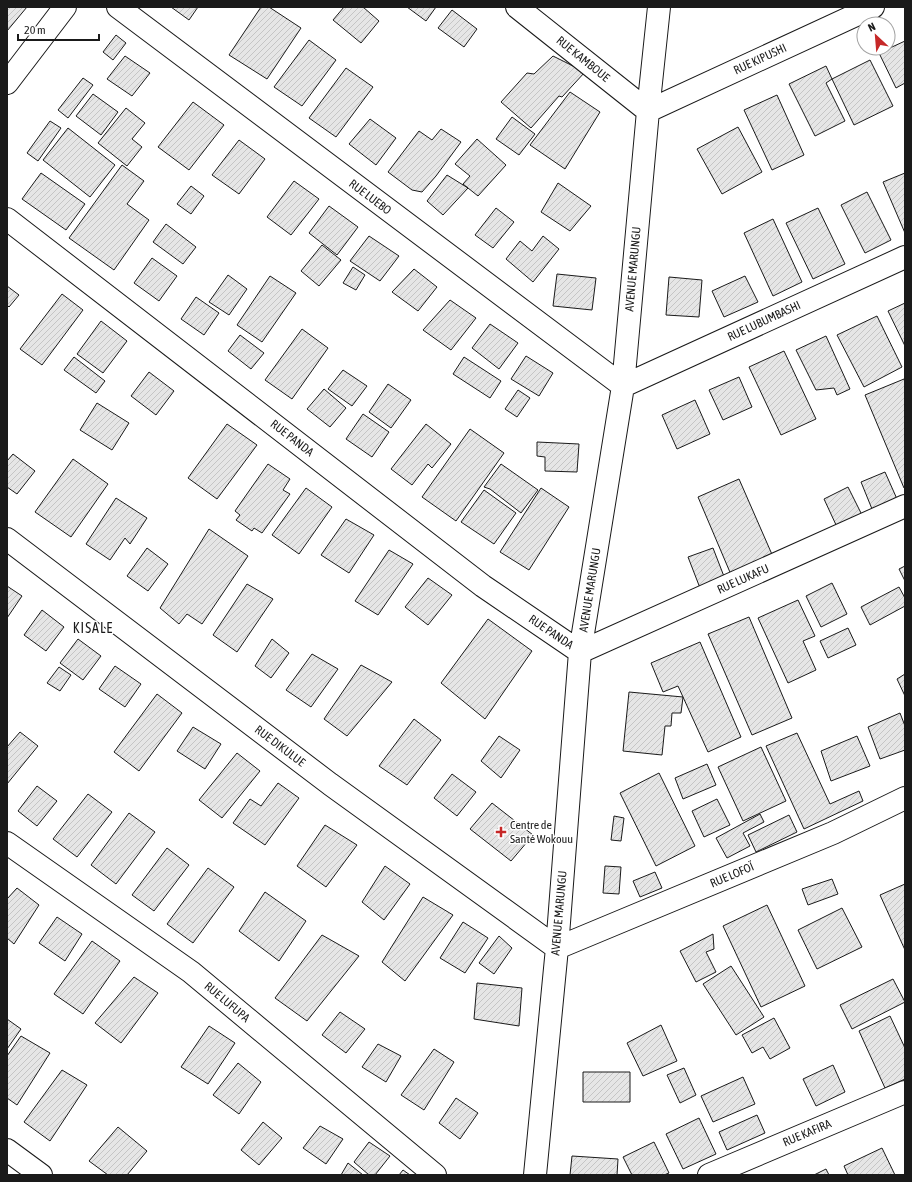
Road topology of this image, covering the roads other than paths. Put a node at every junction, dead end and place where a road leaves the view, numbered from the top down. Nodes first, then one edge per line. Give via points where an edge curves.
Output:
1 (65, 7) edge
2 (118, 7) edge
3 (518, 7) edge
4 (659, 7) edge
5 (872, 7) edge
6 (7, 83) edge
7 (648, 111) junction
8 (7, 219) edge
9 (905, 257) edge
10 (623, 386) junction
11 (905, 506) edge
12 (7, 539) edge
13 (580, 652) junction
14 (905, 798) edge
15 (7, 843) edge
16 (557, 948) junction
17 (905, 1092) edge
18 (7, 1150) edge
19 (40, 1175) edge
20 (435, 1175) edge
21 (535, 1175) edge
22 (708, 1175) edge

1 - 6 street
2 - 10 street, RUE LUEBO
3 - 7 street, RUE KAMBOUE
4 - 7 street, AVENUE MARUNGU
5 - 7 street, RUE KIPUSHI
7 - 10 street, AVENUE MARUNGU
8 - 13 street, RUE PANDA via 484,586
9 - 10 street, RUE LUBUMBASHI
10 - 13 street, AVENUE MARUNGU
11 - 13 street, RUE LUKAFU
12 - 16 street, RUE DIKULUE via 330,784
13 - 16 street, AVENUE MARUNGU
14 - 16 street, RUE LOFOÏ via 832,833
15 - 20 street, RUE LUFUPA via 191,972
16 - 21 street, AVENUE MARUNGU
17 - 22 street, RUE KAFIRA
18 - 19 street

